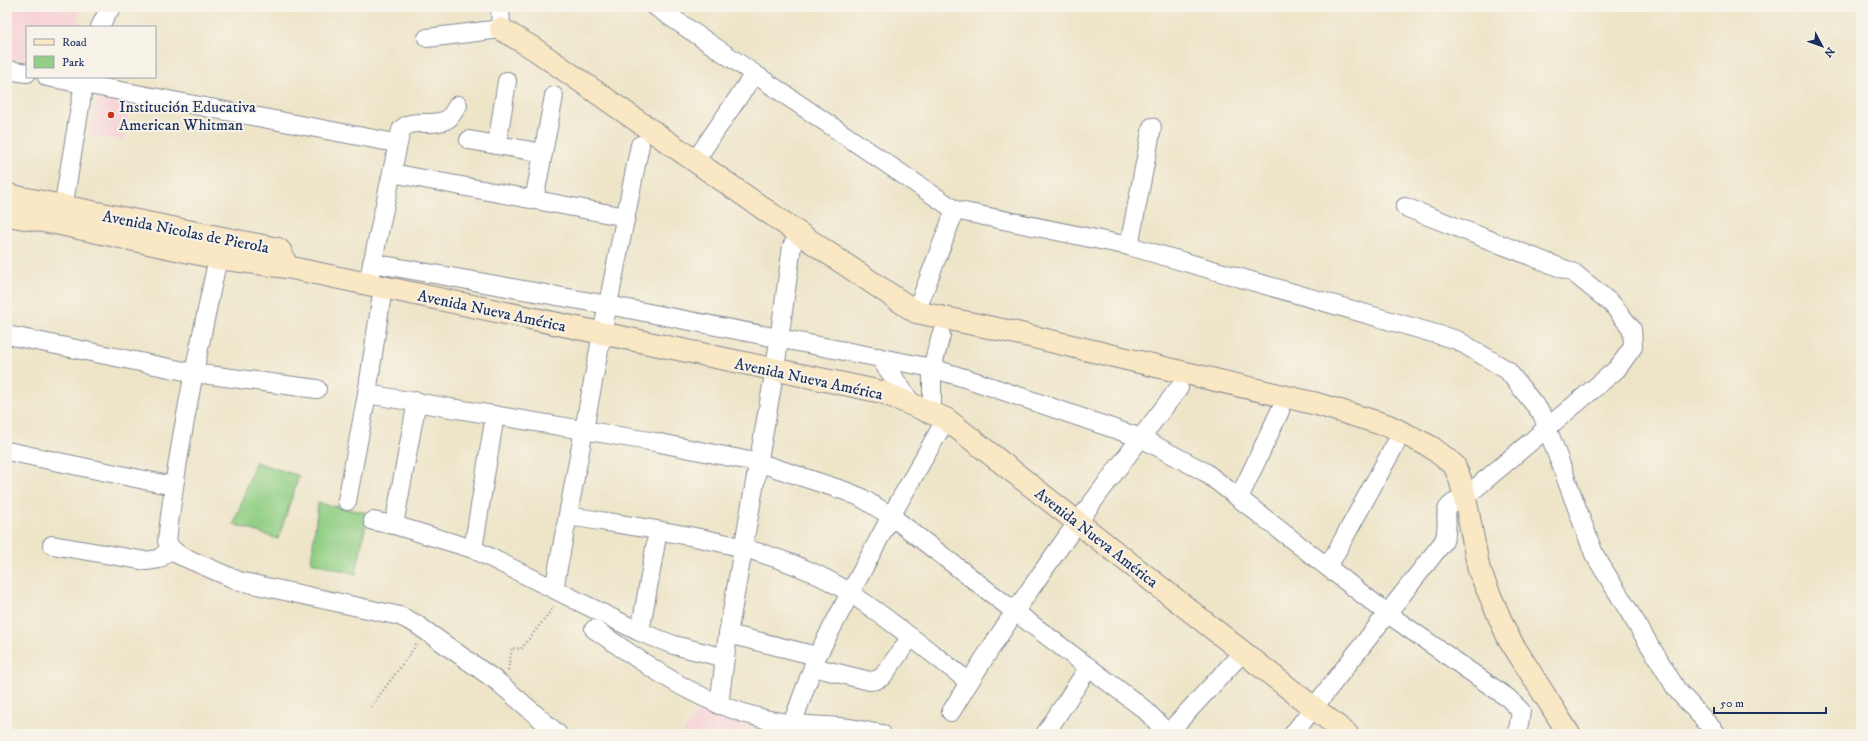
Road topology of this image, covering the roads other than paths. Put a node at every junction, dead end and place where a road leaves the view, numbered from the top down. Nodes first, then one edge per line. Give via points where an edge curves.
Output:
1 (112, 7) edge
2 (500, 7) edge
3 (656, 7) edge
4 (100, 26) edge
5 (501, 29) junction
6 (427, 38) dead end
7 (7, 70) edge
8 (26, 73) edge
9 (754, 74) junction
10 (56, 78) edge
11 (83, 81) edge
12 (507, 82) dead end
13 (554, 96) dead end
14 (458, 105) dead end
15 (1152, 127) dead end
16 (469, 140) dead end
17 (390, 142) dead end
18 (497, 145) junction
19 (640, 145) dead end
20 (543, 154) junction
21 (695, 161) junction
22 (392, 173) junction
23 (534, 200) junction
24 (1405, 207) dead end
25 (8, 209) edge
26 (955, 210) junction
27 (62, 215) junction
28 (626, 217) junction
29 (792, 246) dead end
30 (1129, 246) junction
31 (220, 248) junction
32 (372, 263) junction
33 (287, 267) joint
34 (375, 286) junction
35 (608, 304) junction
36 (916, 312) junction
37 (602, 334) junction
38 (7, 335) edge
39 (941, 335) dead end
40 (780, 337) junction
41 (880, 357) junction
42 (932, 368) junction
43 (775, 369) junction
44 (194, 372) junction
45 (1180, 388) dead end
46 (317, 389) dead end
47 (367, 394) junction
48 (417, 401) junction
49 (1280, 411) dead end
50 (930, 413) junction
51 (495, 415) junction
52 (1547, 428) junction
53 (585, 430) junction
54 (1141, 438) junction
55 (1395, 445) dead end
56 (7, 451) edge
57 (760, 463) junction
58 (173, 486) junction
59 (1465, 496) junction
60 (1239, 498) junction
61 (347, 501) dead end
62 (569, 516) junction
63 (891, 516) junction
64 (373, 521) dead end
65 (1077, 522) junction
66 (394, 525) junction
67 (658, 531) junction
68 (52, 545) dead end
69 (171, 548) junction
70 (744, 548) junction
71 (473, 549) junction
72 (1328, 567) junction
73 (559, 591) junction
74 (850, 593) junction
75 (1014, 612) junction
76 (1388, 614) junction
77 (594, 629) dead end
78 (640, 632) junction
79 (728, 634) junction
80 (910, 637) junction
81 (1243, 652) junction
82 (725, 658) junction
83 (815, 662) junction
84 (1089, 667) junction
85 (969, 682) junction
86 (719, 705) junction
87 (1314, 708) junction
88 (951, 712) dead end
89 (792, 724) junction
90 (1518, 733) edge
91 (558, 734) edge
92 (776, 734) edge
93 (878, 734) edge
94 (1045, 734) edge
95 (1166, 734) edge
96 (1293, 734) edge
97 (1347, 734) edge
98 (1569, 734) edge
99 (1717, 734) edge

1 - 4 street
2 - 5 street
3 - 9 street
5 - 6 street
5 - 21 street via 533,48
7 - 8 street
9 - 21 street
9 - 26 street
10 - 11 street
11 - 17 street
11 - 27 street
12 - 18 street
13 - 20 street
14 - 22 street via 448,118 436,124 405,125
15 - 30 street
16 - 18 street
18 - 20 street
19 - 28 street
20 - 23 street
21 - 36 street
22 - 23 street
22 - 32 street
23 - 28 street
24 - 52 street via 1574,273 1612,304 1632,329 1634,347 1616,369
25 - 27 street, Avenida Nicolas de Pierola
26 - 30 street
26 - 36 street
27 - 31 street, Avenida Nicolas de Pierola
28 - 35 street
29 - 40 street
30 - 52 street via 1456,340 1507,370 1542,414
31 - 33 street, Avenida Nicolas de Pierola via 278,249
31 - 44 street
32 - 34 street
32 - 35 street
33 - 34 street, Avenida Nueva América
34 - 37 street, Avenida Nueva América
34 - 47 street
35 - 37 street
35 - 40 street
36 - 59 street via 1317,404 1389,426 1431,447 1454,465
37 - 43 street, Avenida Nueva América
37 - 53 street
38 - 44 street
39 - 42 street
40 - 41 street
40 - 43 street
41 - 42 street
41 - 50 street
42 - 50 street
42 - 54 street
43 - 50 street, Avenida Nueva América via 882,392
43 - 57 street
44 - 46 street
44 - 58 street
45 - 54 street
47 - 48 street
47 - 61 street
48 - 51 street
48 - 66 street
49 - 60 street
50 - 63 street
50 - 65 street, Avenida Nueva América
51 - 53 street
51 - 71 street
52 - 59 street
52 - 99 street via 1594,554 1677,690
53 - 57 street
53 - 62 street
54 - 60 street via 1205,472
54 - 65 street
55 - 72 street
56 - 58 street
57 - 63 street via 848,492
57 - 70 street
58 - 69 street via 167,541
59 - 76 street via 1448,506 1444,541
59 - 98 street via 1479,570 1508,638
60 - 72 street
62 - 67 street
62 - 73 street
63 - 74 street
63 - 75 street
64 - 66 street
65 - 75 street
65 - 81 street, Avenida Nueva América
66 - 71 street
67 - 70 street
67 - 78 street
68 - 69 street via 146,561 159,559
69 - 91 street via 179,555 239,581 387,612 416,624 503,686
70 - 74 street via 801,568
70 - 79 street
71 - 73 street
72 - 76 street
73 - 78 street
74 - 80 street
74 - 83 street
75 - 84 street
75 - 85 street
76 - 87 street
76 - 90 street via 1508,698 1520,711
77 - 86 street via 660,674
78 - 82 street via 674,645
79 - 82 street
79 - 83 street
80 - 83 street via 882,677 876,680 870,681
80 - 85 street
81 - 87 street, Avenida Nueva América
81 - 95 street
82 - 86 street
83 - 89 street
84 - 94 street
84 - 95 street via 1144,709
85 - 88 street
86 - 89 street via 764,719
87 - 96 street
87 - 97 street, Avenida Nueva América
89 - 92 street
89 - 93 street via 840,727

